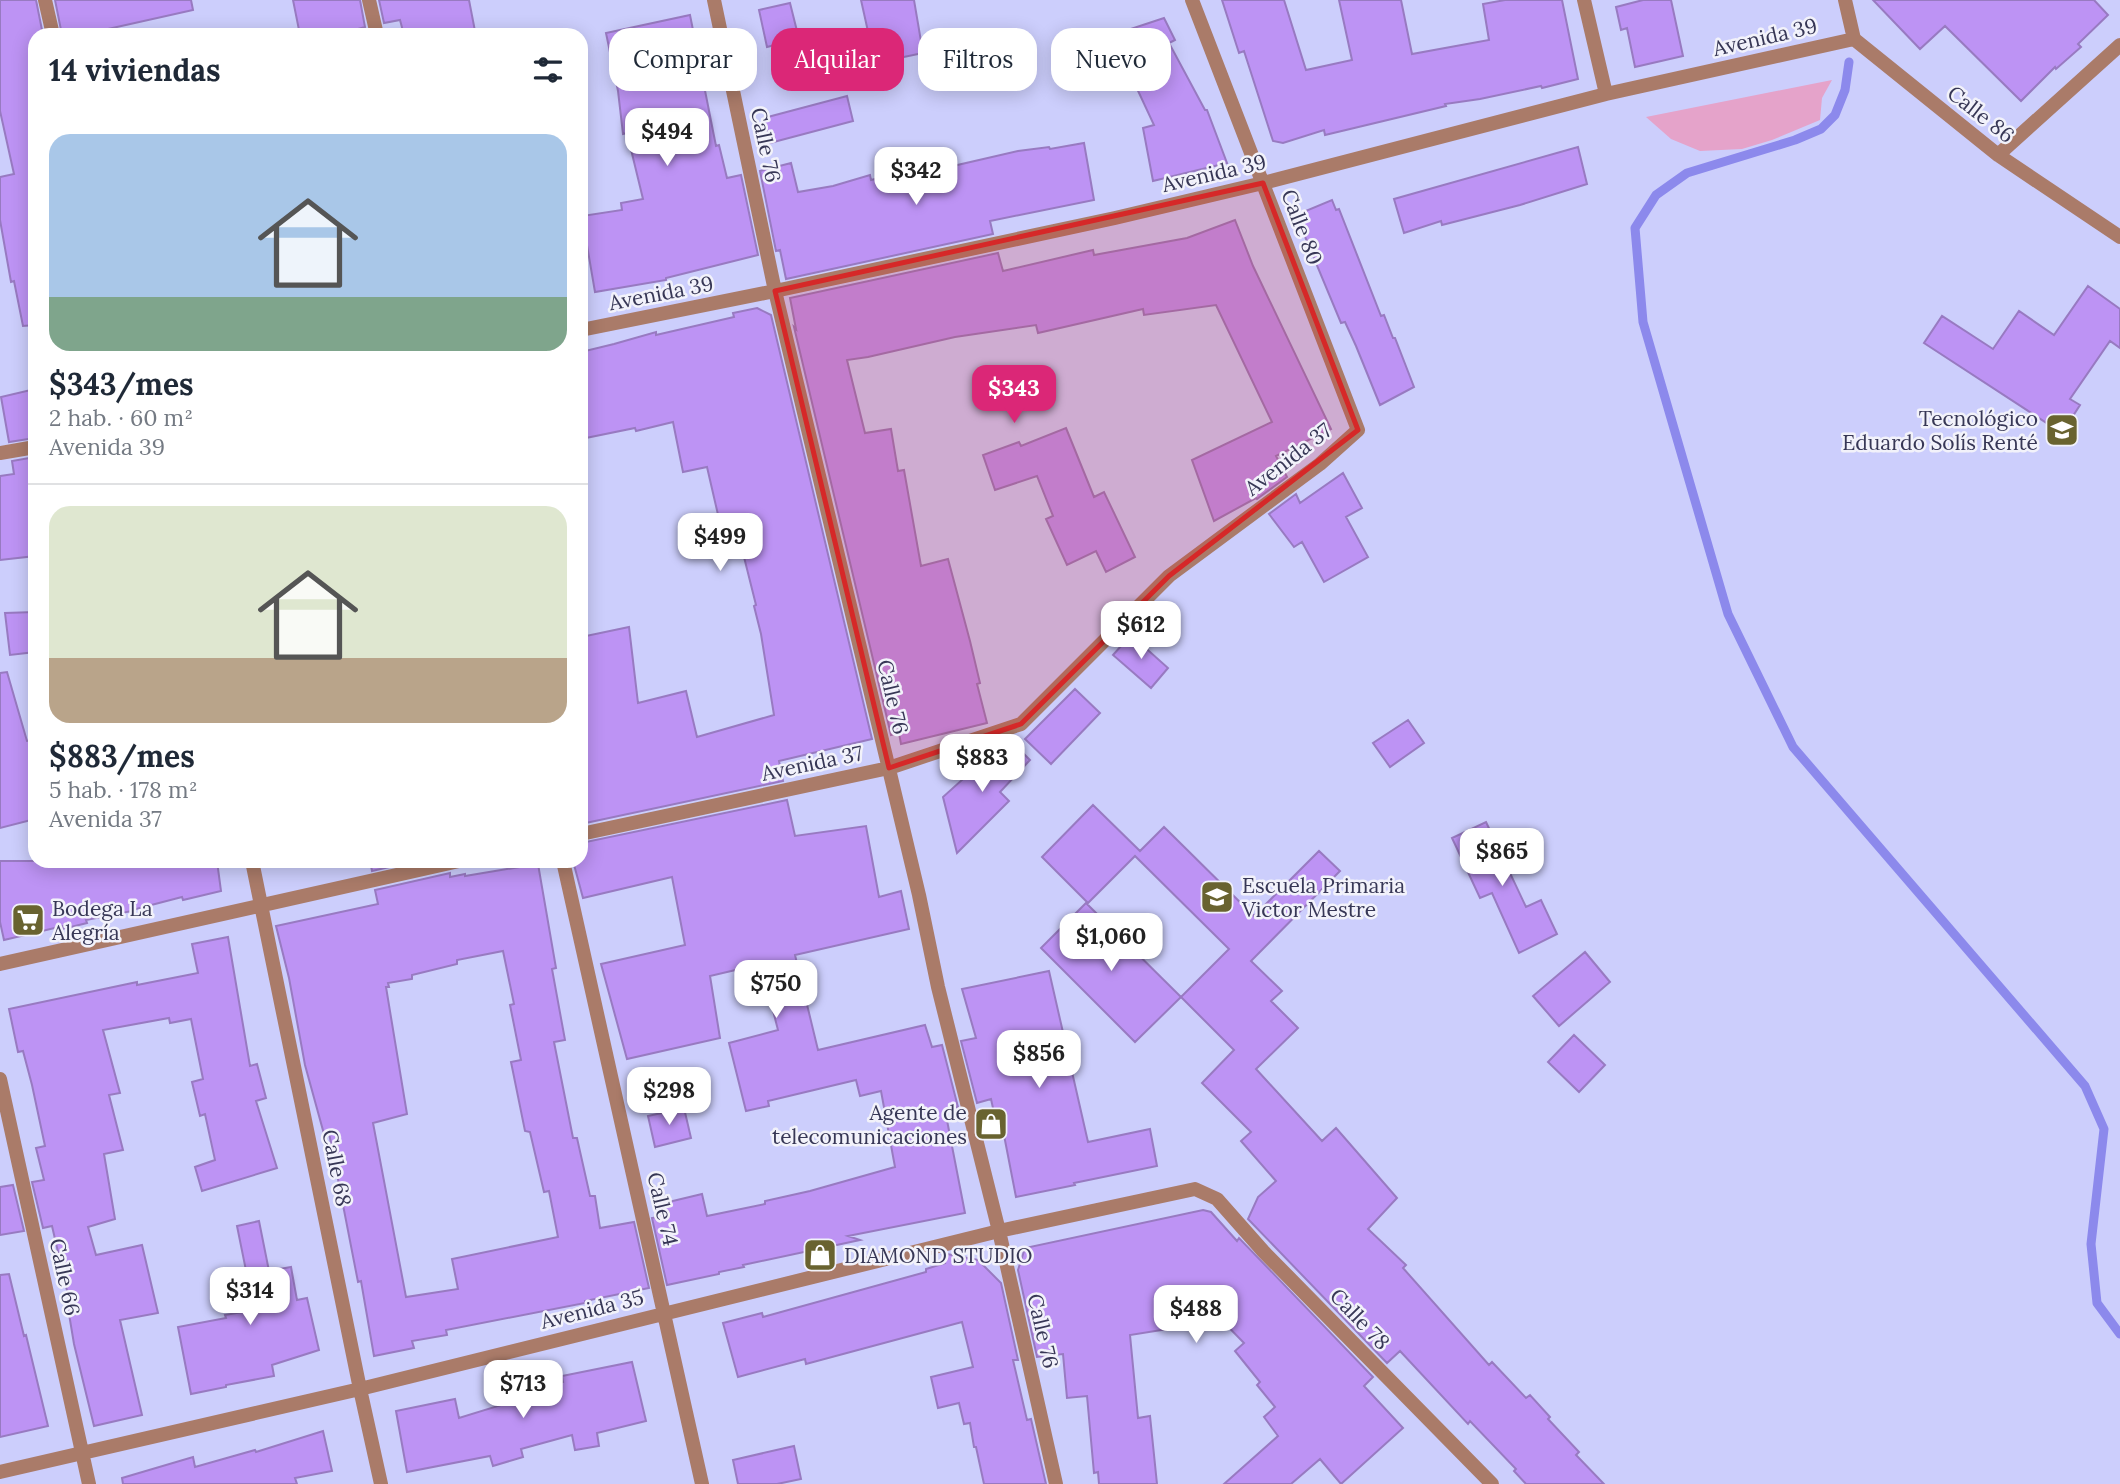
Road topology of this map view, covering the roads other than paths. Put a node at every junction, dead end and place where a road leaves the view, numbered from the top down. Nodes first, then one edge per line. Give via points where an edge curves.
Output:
1 (45, 0) edge
2 (369, 0) edge
3 (714, 0) edge
4 (1192, 0) edge
5 (1584, 0) edge
6 (1846, 0) edge
7 (51, 28) edge
8 (375, 28) edge
9 (1854, 39) junction
10 (2120, 45) edge
11 (1606, 94) junction
12 (1998, 155) junction
13 (1263, 183) junction
14 (2120, 237) edge
15 (775, 291) junction
16 (588, 329) edge
17 (1358, 430) joint
18 (28, 448) edge
19 (0, 453) edge
20 (889, 768) junction
21 (588, 832) edge
22 (254, 868) edge
23 (428, 868) edge
24 (565, 868) edge
25 (262, 905) junction
26 (0, 964) edge
27 (0, 1079) edge
28 (1195, 1189) joint
29 (999, 1231) junction
30 (665, 1313) junction
31 (360, 1389) junction
32 (82, 1453) junction
33 (0, 1472) edge
34 (89, 1484) edge
35 (381, 1484) edge
36 (702, 1484) edge
37 (1056, 1484) edge
38 (1492, 1484) edge

1 - 7 street
2 - 8 street
3 - 15 street, Calle 76
4 - 13 street, Calle 80
5 - 11 street
6 - 9 street
9 - 11 street, Avenida 39
9 - 12 street, Calle 86
10 - 12 street
11 - 13 street, Avenida 39
12 - 14 street, Calle 86
13 - 15 street, Avenida 39
13 - 17 street, Calle 80
15 - 16 street, Avenida 39
15 - 20 street, Calle 76
17 - 20 street, Avenida 37 via 1320,464 1169,576 1021,723
18 - 19 street
20 - 21 street, Avenida 37
20 - 29 street, Calle 76
22 - 25 street, Calle 68
23 - 25 street
24 - 30 street, Calle 74
25 - 26 street
25 - 31 street, Calle 68
27 - 32 street, Calle 66
28 - 29 street, Avenida 35
28 - 38 street, Calle 78 via 1217,1199
29 - 30 street, Avenida 35
29 - 37 street, Calle 76
30 - 31 street, Avenida 35
30 - 36 street, Calle 74
31 - 32 street, Avenida 35
31 - 35 street, Calle 68
32 - 33 street, Avenida 35
32 - 34 street, Calle 66

